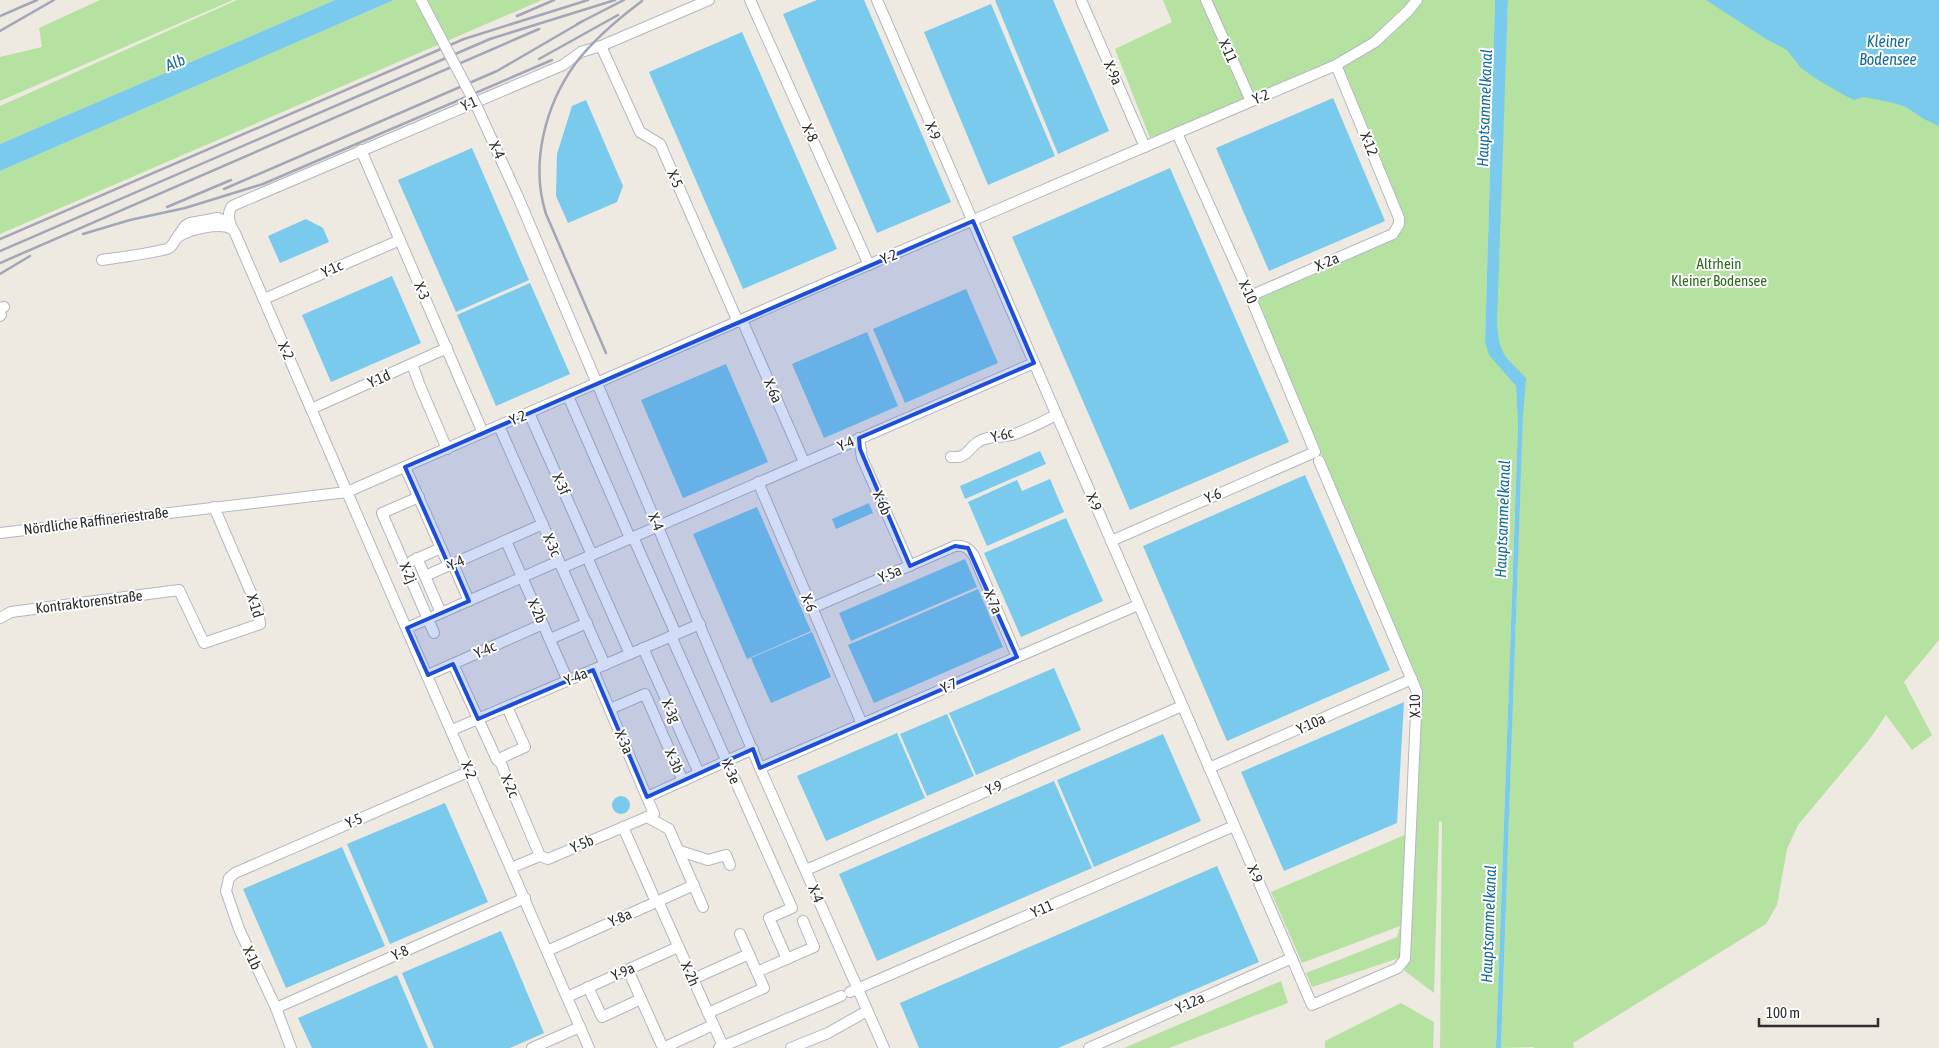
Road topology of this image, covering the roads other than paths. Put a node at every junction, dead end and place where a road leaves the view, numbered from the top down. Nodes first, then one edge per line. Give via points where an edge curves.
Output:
1 (421, 0) edge
2 (709, 0) edge
3 (750, 0) edge
4 (877, 0) edge
5 (1081, 0) edge
6 (1206, 0) edge
7 (1417, 0) edge
8 (601, 46) junction
9 (1336, 65) junction
10 (1251, 102) junction
11 (1177, 133) junction
12 (1145, 147) junction
13 (362, 150) junction
14 (230, 210) joint
15 (973, 221) junction
16 (1399, 224) joint
17 (231, 226) junction
18 (400, 240) junction
19 (102, 260) dead end
20 (869, 265) junction
21 (1250, 296) junction
22 (264, 299) junction
23 (740, 321) junction
24 (447, 348) junction
25 (412, 364) junction
26 (1034, 364) junction
27 (598, 384) junction
28 (568, 396) junction
29 (311, 409) junction
30 (529, 413) junction
31 (1056, 415) junction
32 (499, 426) junction
33 (483, 433) junction
34 (859, 438) junction
35 (447, 448) junction
36 (1317, 456) junction
37 (951, 457) dead end
38 (804, 462) junction
39 (405, 467) junction
40 (758, 482) junction
41 (347, 492) junction
42 (419, 498) junction
43 (214, 507) junction
44 (543, 524) junction
45 (658, 526) junction
46 (0, 533) edge
47 (631, 537) junction
48 (506, 541) junction
49 (1111, 541) junction
50 (441, 548) junction
51 (968, 548) joint
52 (590, 556) junction
53 (417, 558) junction
54 (404, 564) junction
55 (560, 564) junction
56 (451, 565) junction
57 (910, 566) junction
58 (425, 576) junction
59 (522, 577) junction
60 (179, 590) joint
61 (469, 601) junction
62 (1138, 605) junction
63 (812, 608) junction
64 (441, 613) junction
65 (0, 618) edge
66 (428, 618) junction
67 (587, 623) junction
68 (543, 624) junction
69 (700, 624) junction
70 (407, 628) junction
71 (434, 633) dead end
72 (673, 635) junction
73 (550, 639) junction
74 (643, 648) junction
75 (630, 654) junction
76 (1016, 657) junction
77 (453, 664) junction
78 (605, 665) junction
79 (593, 670) junction
80 (428, 675) junction
81 (1412, 679) junction
82 (568, 681) junction
83 (1182, 706) junction
84 (507, 707) junction
85 (610, 709) junction
86 (478, 719) junction
87 (862, 724) junction
88 (452, 730) junction
89 (753, 749) junction
90 (499, 759) junction
91 (726, 761) junction
92 (760, 768) junction
93 (1209, 768) junction
94 (470, 771) junction
95 (699, 774) junction
96 (683, 781) junction
97 (647, 797) junction
98 (651, 815) junction
99 (1234, 826) junction
100 (623, 827) junction
101 (680, 851) junction
102 (540, 856) junction
103 (730, 865) dead end
104 (511, 868) junction
105 (806, 870) junction
106 (239, 871) joint
107 (694, 885) junction
108 (525, 898) junction
109 (657, 902) junction
110 (703, 907) dead end
111 (803, 921) dead end
112 (740, 934) dead end
113 (678, 947) junction
114 (547, 951) junction
115 (749, 954) junction
116 (1292, 958) junction
117 (787, 959) junction
118 (628, 970) junction
119 (757, 972) junction
120 (693, 979) junction
121 (588, 987) junction
122 (849, 992) junction
123 (567, 997) junction
124 (641, 999) junction
125 (1312, 1004) joint
126 (276, 1008) junction
127 (867, 1011) junction
128 (708, 1013) junction
129 (714, 1025) junction
130 (580, 1027) junction
131 (721, 1047) edge
132 (291, 1048) edge
133 (532, 1048) edge
134 (589, 1048) edge
135 (663, 1048) edge
136 (790, 1048) edge
137 (884, 1048) edge
138 (1089, 1048) edge

1 - 27 street, X-4, bridge via 477,107
2 - 8 street, Y-1
3 - 20 street, X-8
4 - 15 street, X-9
5 - 12 street, X-9a
6 - 10 street, X-11
7 - 9 street, Y-2 via 1375,42
8 - 13 street, Y-1
8 - 23 street, X-5 via 640,132 660,144
9 - 10 street, Y-2
9 - 16 street, X-12
10 - 11 street, Y-2
11 - 12 street, Y-2
11 - 21 street, X-10
12 - 15 street, Y-2
13 - 14 street, Y-1 via 236,203
13 - 18 street, X-3
14 - 17 street, X-2
15 - 20 street, Y-2
15 - 26 street, X-9
16 - 21 street, X-2a via 1393,234
17 - 19 street via 190,231 177,238 169,248
17 - 22 street, X-2
18 - 22 street, Y-1c
18 - 24 street, X-3
20 - 23 street, Y-2
21 - 36 street, X-10
22 - 29 street, X-2
23 - 27 street, Y-2
23 - 38 street, X-6a
24 - 25 street, Y-1d
24 - 33 street, X-3
25 - 29 street, Y-1d
25 - 35 street
26 - 31 street, X-9
26 - 34 street, Y-4
27 - 28 street, Y-2
27 - 45 street, X-4
28 - 30 street, Y-2
28 - 47 street, X-3e
29 - 41 street, X-2
30 - 32 street, Y-2
30 - 52 street, X-3f
31 - 37 street, Y-6c via 1011,435 977,442 969,453
31 - 49 street, X-9
32 - 33 street, Y-2
32 - 44 street, X-3c
33 - 35 street, Y-2
34 - 38 street, Y-4
34 - 57 street, X-6b via 862,458
35 - 39 street, Y-2
36 - 49 street, Y-6
36 - 81 street, X-10
38 - 40 street, Y-4
39 - 41 street, Y-2
39 - 42 street
40 - 45 street, Y-4
40 - 63 street, X-6
41 - 43 street
41 - 70 street, X-2
42 - 50 street
42 - 54 street, X-2j via 382,513
43 - 46 street, Nördliche Raffineriestraße
43 - 60 street, X-1d via 258,609 260,624 204,643
44 - 48 street, Y-4
44 - 55 street, X-3c
45 - 47 street
45 - 69 street, X-4
47 - 52 street
47 - 72 street, X-3e
48 - 56 street, Y-4
48 - 59 street, X-2b
49 - 62 street, X-9
50 - 53 street
50 - 56 street
51 - 57 street, Y-5a via 955,546
51 - 76 street, X-7a
52 - 55 street
52 - 75 street, X-3f
53 - 54 street
53 - 58 street
54 - 66 street, X-2j
55 - 59 street
55 - 67 street, X-3c
56 - 58 street, Y-4
56 - 61 street
57 - 63 street, Y-5a
58 - 64 street
59 - 61 street
59 - 68 street, X-2b
60 - 65 street, Kontraktorenstraße via 12,612
61 - 64 street
62 - 76 street, Y-7
62 - 83 street, X-9
63 - 87 street, X-6
64 - 66 street
66 - 70 street
66 - 71 street, X-2j
67 - 73 street
67 - 78 street, X-3c
68 - 73 street, X-2b
68 - 77 street, Y-4c
69 - 72 street, Y-4a
69 - 89 street, X-4
70 - 80 street, X-2
72 - 74 street, Y-4a
72 - 91 street, X-3e
73 - 82 street, X-2b
74 - 75 street, Y-4a
74 - 95 street, X-3g
75 - 78 street, Y-4a
76 - 87 street, Y-7
77 - 80 street, Y-4c
77 - 86 street
78 - 79 street, Y-4a
79 - 82 street, Y-4a
79 - 85 street, X-3a
80 - 88 street, X-2
81 - 93 street, Y-10a
81 - 125 street, X-10 via 1417,692 1405,959 1398,968
82 - 84 street, Y-4a
83 - 93 street, X-9
83 - 105 street, Y-9
84 - 86 street, Y-4a
84 - 90 street via 525,747
85 - 96 street, X-3b via 645,694
85 - 97 street, X-3a
86 - 88 street, Y-4a
86 - 90 street, X-2c
87 - 92 street, Y-7
88 - 94 street, X-2
89 - 91 street
89 - 92 street, X-4
90 - 102 street, X-2c
91 - 95 street
91 - 117 street, X-3e via 792,908 769,918
92 - 105 street, X-4
93 - 99 street, X-9
94 - 104 street, X-2
94 - 106 street, Y-5
95 - 96 street
96 - 97 street
97 - 98 street, X-3a
98 - 100 street, Y-5b
98 - 101 street via 669,829
99 - 116 street, X-9
99 - 122 street, Y-11
100 - 102 street, Y-5b via 548,859
100 - 109 street, X-2h
101 - 103 street via 708,860 726,855
101 - 107 street
102 - 104 street, Y-5b
104 - 108 street, X-2
105 - 122 street, X-4
106 - 126 street, X-1b via 229,878 226,891 239,929
107 - 109 street, Y-8a
107 - 110 street
108 - 114 street, X-2
108 - 126 street, Y-8
109 - 113 street, X-2h
109 - 114 street, Y-8a
111 - 117 street via 814,947
112 - 115 street
113 - 118 street, Y-9a
113 - 120 street, X-2h
114 - 123 street, X-2
115 - 119 street
115 - 120 street
116 - 125 street, X-9
116 - 138 street, Y-12a
117 - 119 street
118 - 121 street, Y-9a
118 - 124 street
119 - 128 street via 764,988
120 - 128 street, X-2h
121 - 123 street, Y-9a
121 - 124 street via 602,1017
122 - 127 street, X-4
122 - 131 street, Y-11
123 - 130 street, X-2
124 - 135 street
126 - 132 street, X-1b
127 - 136 street via 828,1033
127 - 137 street, X-4
128 - 129 street, X-2h
129 - 131 street, X-2h
129 - 135 street
130 - 133 street
130 - 134 street, X-2

